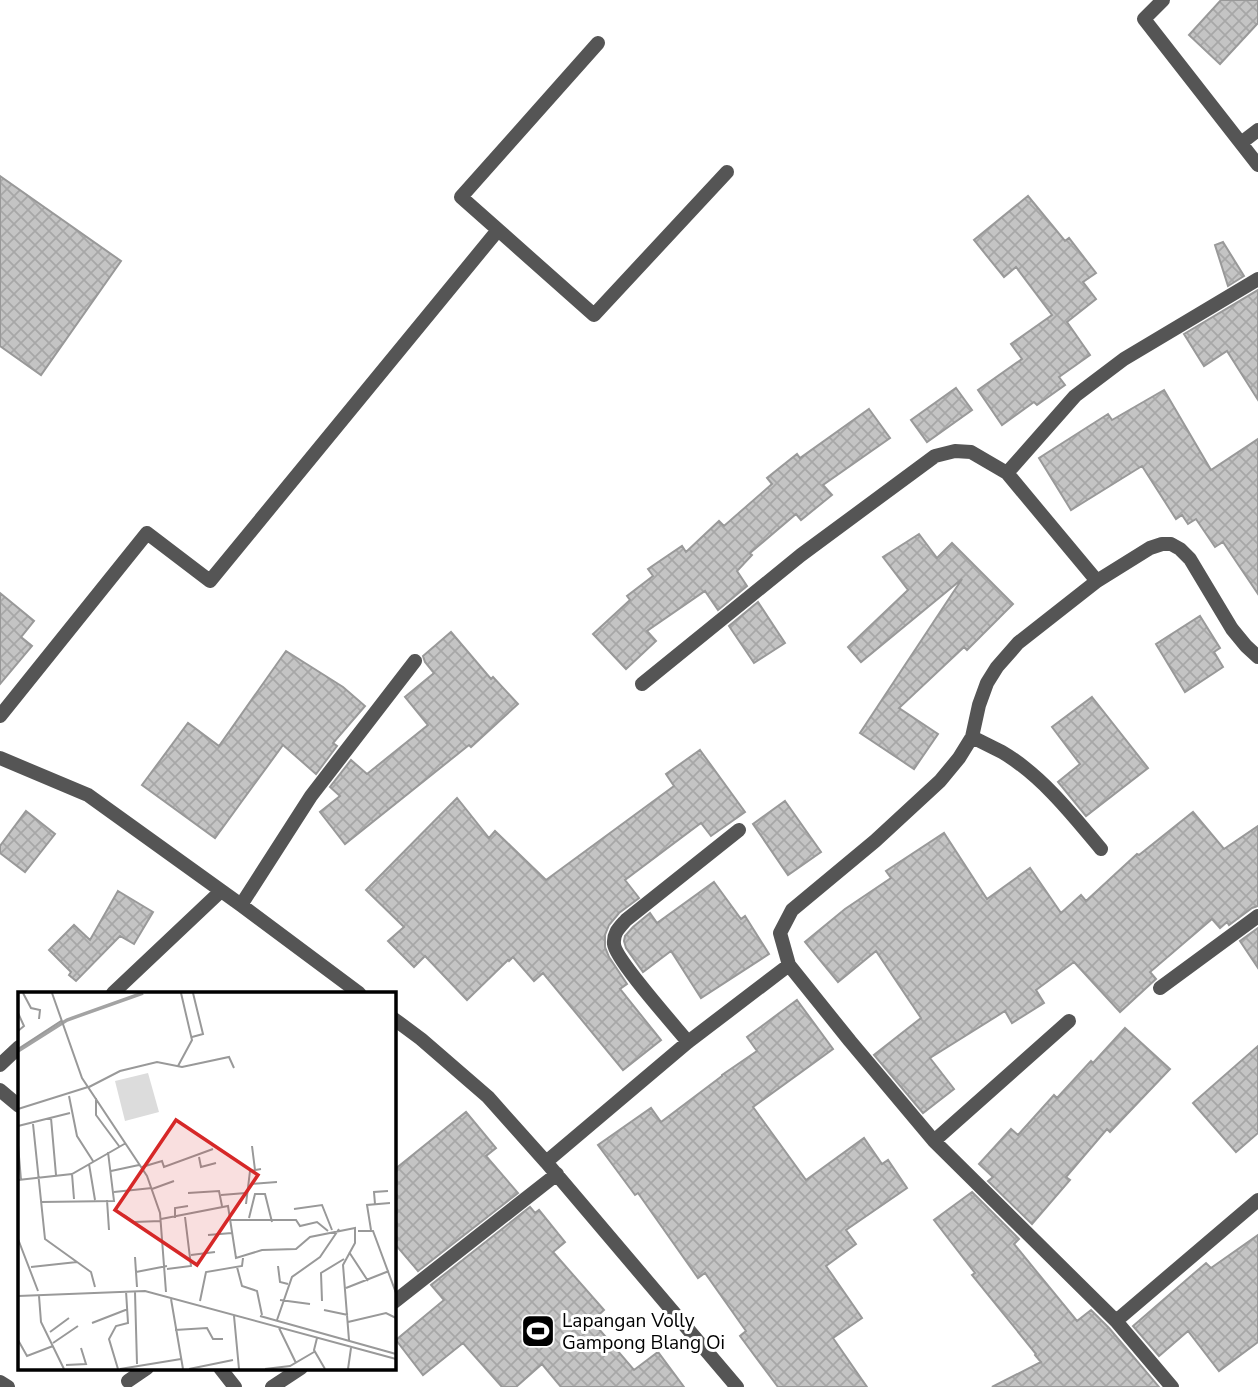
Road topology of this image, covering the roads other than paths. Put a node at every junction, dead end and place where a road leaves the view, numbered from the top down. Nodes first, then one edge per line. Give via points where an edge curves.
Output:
1 (1163, 0) edge
2 (598, 43) dead end
3 (1258, 130) edge
4 (1241, 143) junction
5 (1258, 165) edge
6 (727, 172) dead end
7 (498, 230) junction
8 (1258, 279) edge
9 (1007, 473) junction
10 (1097, 581) junction
11 (1258, 657) edge
12 (415, 661) dead end
13 (642, 684) dead end
14 (0, 716) edge
15 (972, 737) junction
16 (0, 758) edge
17 (739, 830) dead end
18 (1101, 849) dead end
19 (221, 891) junction
20 (241, 905) junction
21 (1258, 916) edge
22 (789, 965) junction
23 (1160, 988) dead end
24 (114, 992) edge
25 (358, 992) edge
26 (396, 1020) edge
27 (1069, 1021) dead end
28 (688, 1042) junction
29 (18, 1048) edge
30 (0, 1065) edge
31 (0, 1090) edge
32 (18, 1105) edge
33 (934, 1141) junction
34 (546, 1161) junction
35 (557, 1174) junction
36 (1258, 1200) edge
37 (396, 1300) edge
38 (1116, 1321) junction
39 (144, 1370) edge
40 (222, 1370) edge
41 (298, 1370) edge
42 (0, 1381) edge
43 (128, 1381) dead end
44 (8, 1387) edge
45 (235, 1387) edge
46 (272, 1387) edge
47 (737, 1387) edge
48 (1172, 1387) edge

1 - 4 street via 1144,19
2 - 7 street via 461,197
3 - 4 street
4 - 5 street
6 - 7 street via 594,314
7 - 14 street via 210,581 147,533
8 - 9 street via 1124,359 1075,396
9 - 10 street
9 - 13 street via 971,452 935,456 801,555
10 - 11 street via 1150,548 1171,544 1190,559 1233,629
10 - 15 street via 1018,643 997,667 979,705
12 - 20 street via 311,796
15 - 18 street via 1004,753 1038,779
15 - 22 street via 940,780 792,909 780,933
16 - 19 street via 88,795
17 - 28 street via 615,932 614,946 622,962
19 - 20 street
19 - 24 street
20 - 25 street
21 - 23 street
22 - 28 street
22 - 33 street
26 - 34 street via 488,1097
27 - 33 street
28 - 34 street
29 - 30 street
31 - 32 street
33 - 38 street
34 - 35 street
35 - 37 street
35 - 47 street
36 - 38 street
38 - 48 street
39 - 43 street
40 - 45 street
41 - 46 street
42 - 44 street

